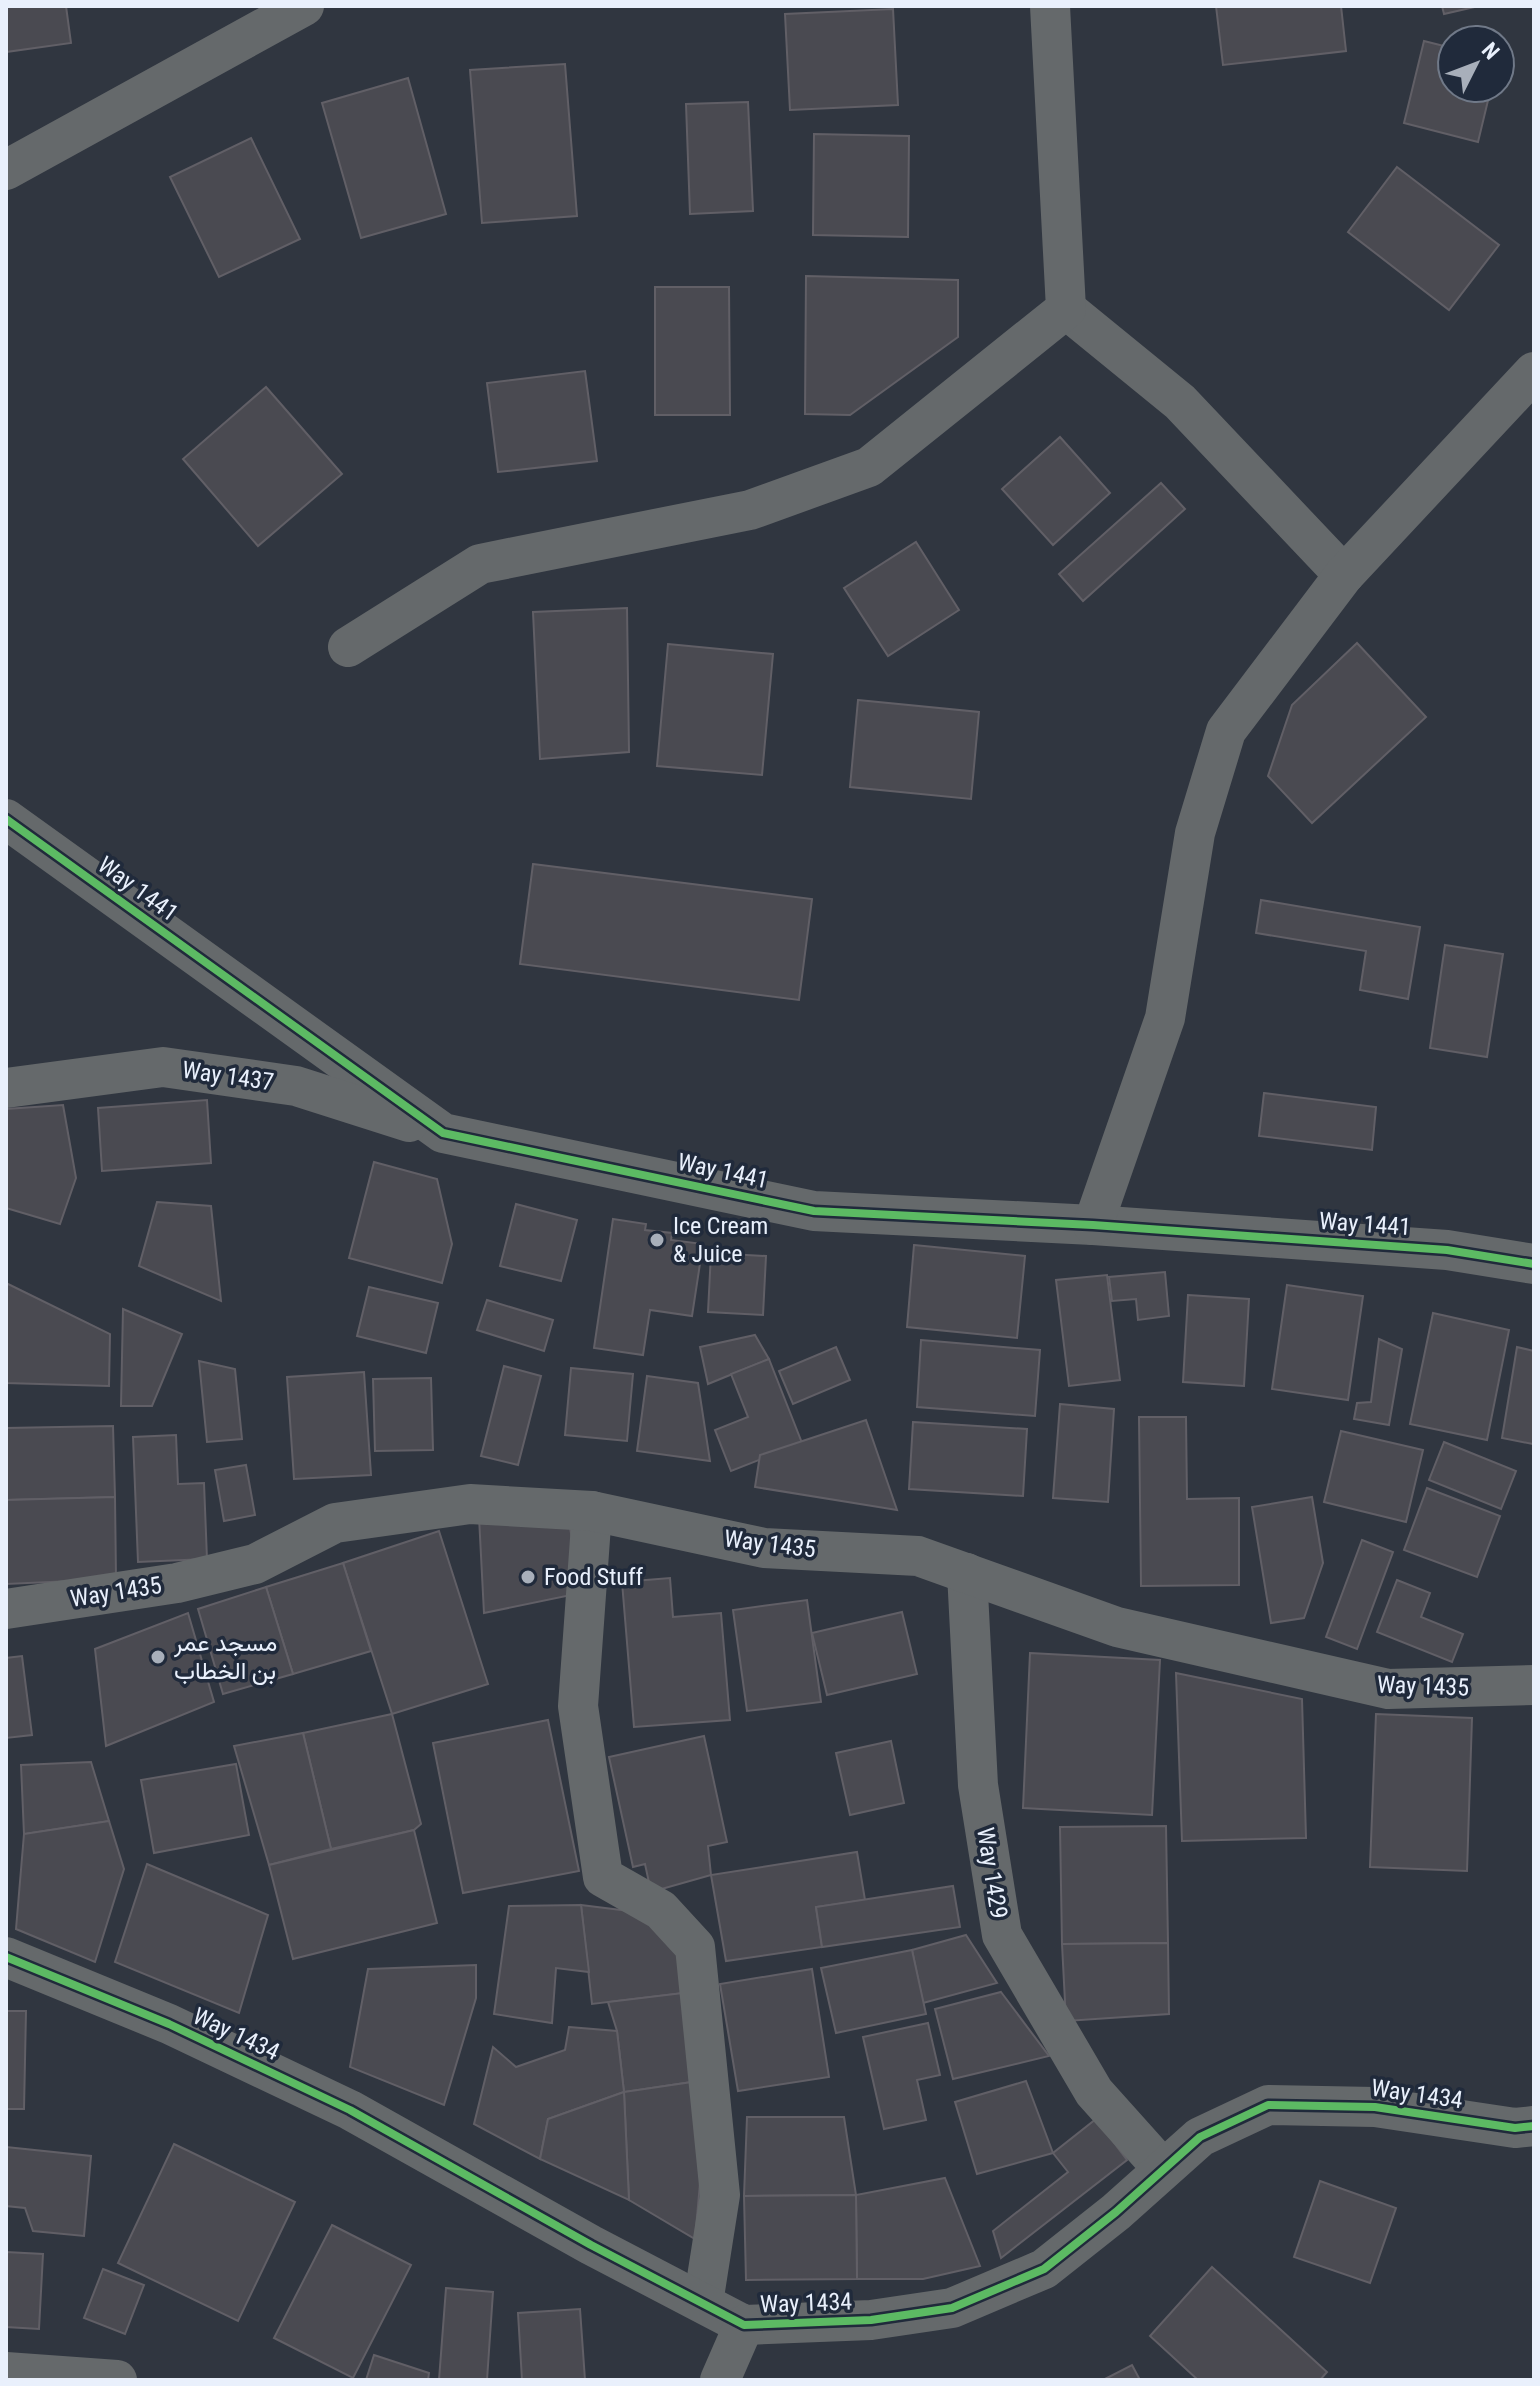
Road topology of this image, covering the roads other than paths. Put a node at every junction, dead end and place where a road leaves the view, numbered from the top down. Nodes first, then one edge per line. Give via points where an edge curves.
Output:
1 (304, 6) edge
2 (1050, 6) edge
3 (6, 170) edge
4 (1066, 309) junction
5 (1534, 372) edge
6 (1344, 575) junction
7 (348, 647) dead end
8 (6, 819) edge
9 (6, 1088) edge
10 (443, 1133) junction
11 (1093, 1225) junction
12 (1534, 1264) edge
13 (592, 1511) junction
14 (967, 1573) junction
15 (6, 1609) edge
16 (1534, 1685) edge
17 (6, 1957) edge
18 (1534, 2126) edge
19 (1163, 2169) junction
20 (703, 2303) junction
21 (744, 2325) junction
22 (6, 2372) edge
23 (117, 2380) edge
24 (720, 2380) edge

1 - 3 street
2 - 4 street
4 - 6 street via 1180,402
4 - 7 street via 869,467 750,510 480,564
5 - 6 street
6 - 11 street via 1226,731 1195,833 1165,1018
8 - 10 street, Way 1441
9 - 10 street, Way 1437 via 163,1067 296,1086
10 - 11 street, Way 1441 via 814,1211
11 - 12 street, Way 1441 via 1447,1250
13 - 14 street, Way 1435 via 764,1548 918,1556
13 - 15 street, Way 1435 via 470,1504 335,1523 255,1564 177,1583
13 - 20 street via 578,1706 603,1877 661,1910 695,1947 720,2195
14 - 16 street, Way 1435 via 1117,1627 1388,1689
14 - 19 street, Way 1429 via 978,1785 1002,1935 1094,2092
17 - 20 street, Way 1434 via 169,2024 350,2110
18 - 19 street, Way 1434 via 1515,2128 1375,2107 1268,2105 1200,2137
19 - 21 street, Way 1434 via 1044,2269 952,2308 871,2320
20 - 21 street, Way 1434
21 - 24 street
22 - 23 street

